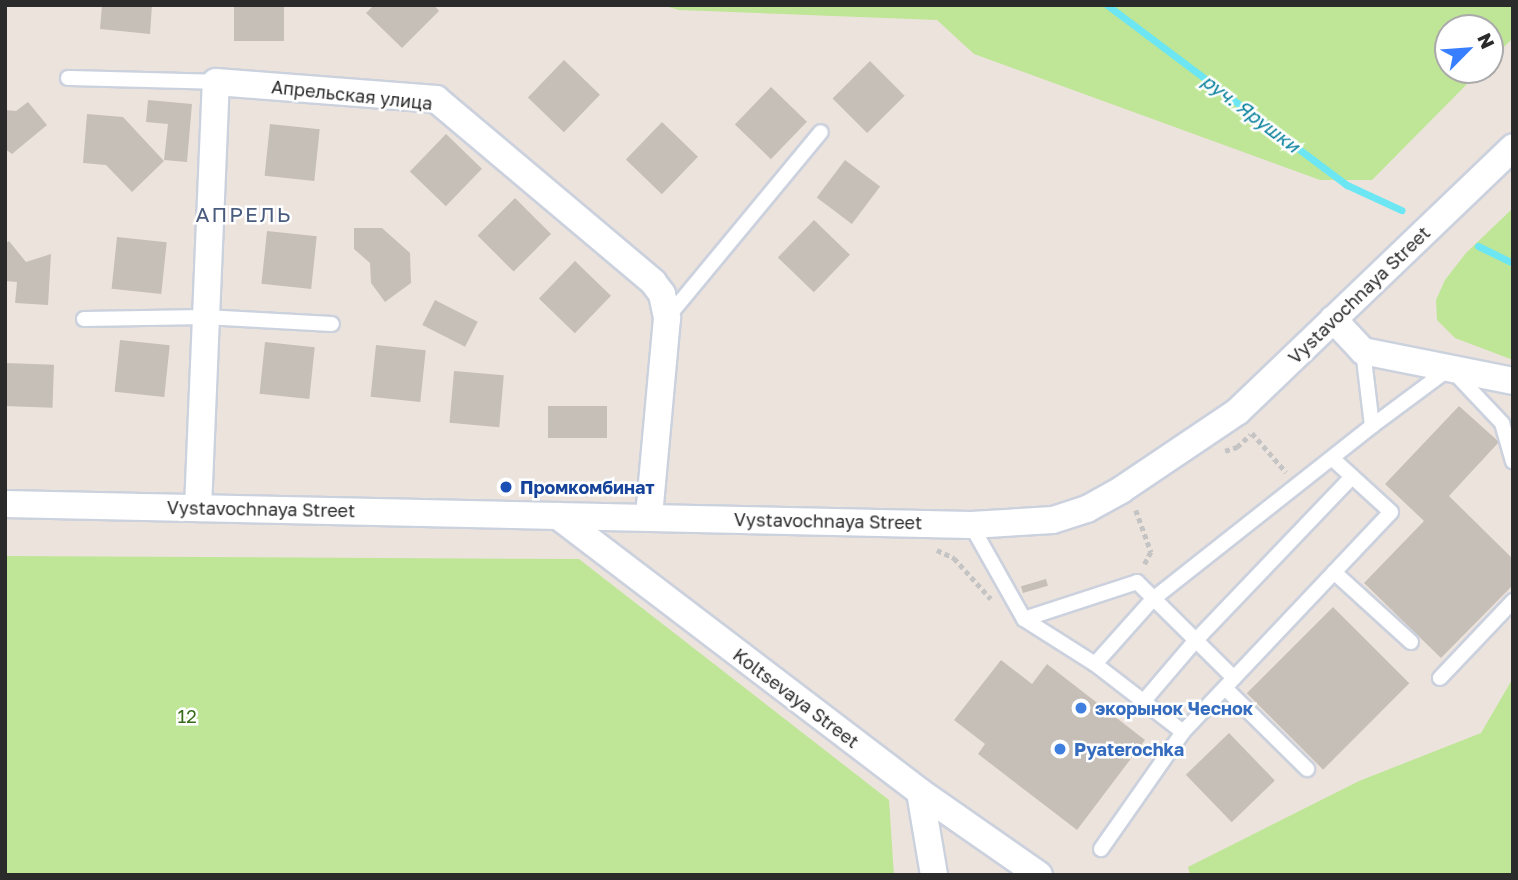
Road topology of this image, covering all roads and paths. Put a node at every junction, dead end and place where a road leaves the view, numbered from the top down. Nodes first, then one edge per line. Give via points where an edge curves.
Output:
1 (68, 78) dead end
2 (216, 82) junction
3 (821, 132) dead end
4 (1513, 147) edge
5 (205, 317) junction
6 (667, 318) junction
7 (83, 319) dead end
8 (1333, 319) junction
9 (332, 324) dead end
10 (1363, 351) junction
11 (1450, 368) junction
12 (1513, 381) edge
13 (1372, 426) junction
14 (1252, 433) dead end
15 (1333, 459) junction
16 (1513, 461) edge
17 (1352, 477) junction
18 (1299, 486) junction
19 (1121, 491) junction
20 (5, 504) edge
21 (198, 508) junction
22 (558, 516) junction
23 (649, 517) junction
24 (971, 525) junction
25 (1334, 572) junction
26 (1137, 582) junction
27 (1153, 599) junction
28 (1513, 601) edge
29 (1024, 619) junction
30 (1196, 640) junction
31 (1411, 642) dead end
32 (1094, 664) junction
33 (1440, 678) dead end
34 (1230, 683) junction
35 (1143, 702) junction
36 (1182, 732) junction
37 (1307, 769) dead end
38 (919, 792) junction
39 (1101, 849) dead end
40 (934, 875) edge
41 (1039, 875) edge

1 - 2 lane
2 - 5 street
2 - 6 street, Апрельская улица via 436,99 653,282 662,294
3 - 6 lane
4 - 8 street, Vystavochnaya Street
5 - 7 lane
5 - 9 lane
5 - 21 street
6 - 23 street, Апрельская улица
8 - 10 street
8 - 19 street, Vystavochnaya Street via 1238,411
10 - 11 street
10 - 13 lane
11 - 12 street
11 - 13 lane
11 - 16 lane via 1502,423
13 - 15 lane
14 - 18 path
15 - 17 lane
15 - 18 lane
17 - 25 lane via 1391,512
17 - 30 lane
18 - 27 lane
19 - 24 street, Vystavochnaya Street via 1053,520
19 - 26 path via 1139,513 1151,552
20 - 21 street, Vystavochnaya Street
21 - 22 street, Vystavochnaya Street
22 - 23 street, Vystavochnaya Street
22 - 38 street, Koltsevaya Street
23 - 24 street, Vystavochnaya Street
24 - 29 lane
25 - 31 lane
25 - 34 lane
26 - 27 lane
26 - 29 lane
27 - 30 lane
27 - 32 lane
28 - 33 lane
29 - 32 lane
30 - 34 lane
30 - 35 lane
32 - 35 lane
34 - 36 lane
34 - 37 lane
35 - 36 lane
36 - 39 lane
38 - 40 street
38 - 41 street, Koltsevaya Street

